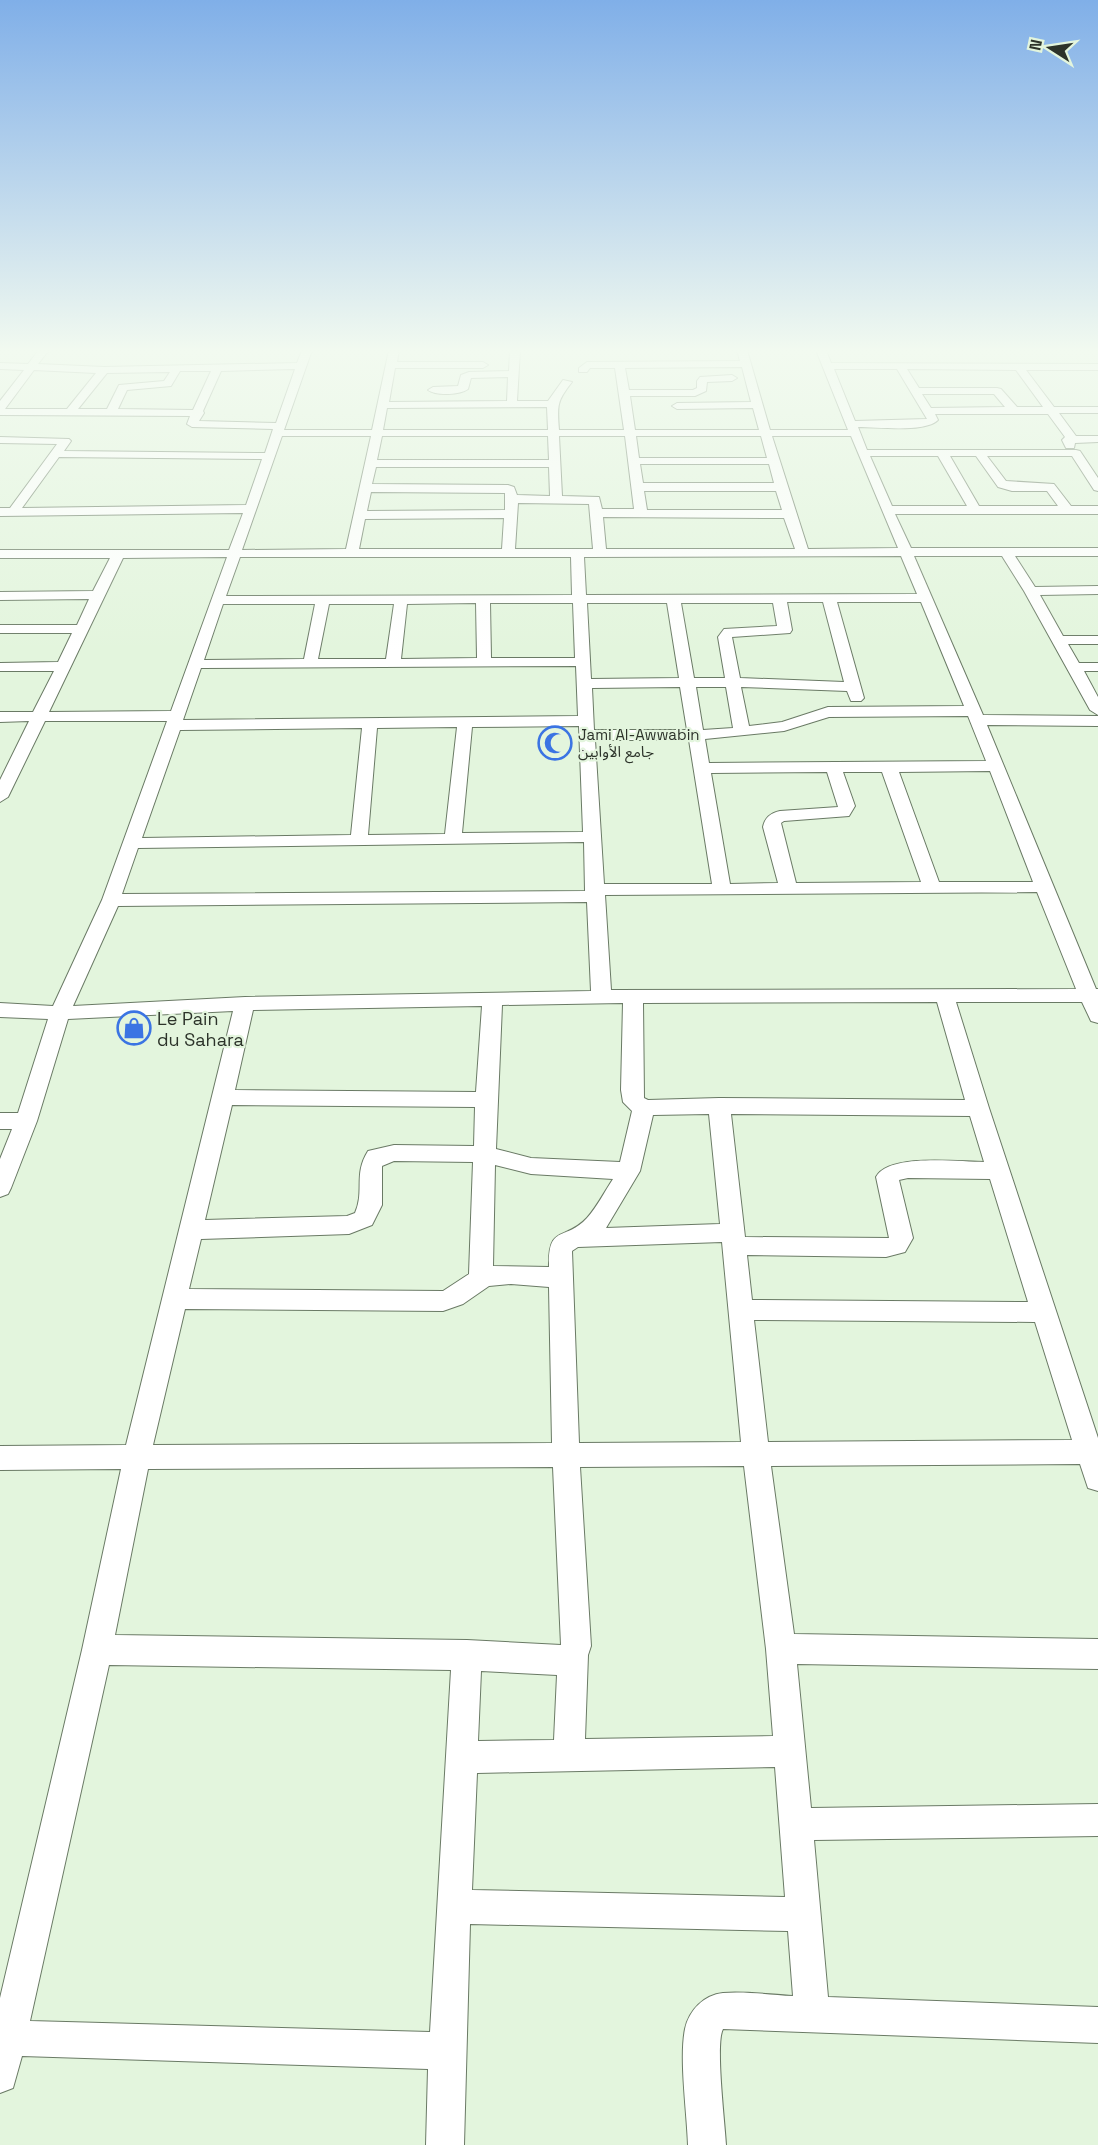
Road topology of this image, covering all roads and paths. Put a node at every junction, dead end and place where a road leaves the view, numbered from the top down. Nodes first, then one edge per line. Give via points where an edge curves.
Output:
1 (58, 450) edge
2 (271, 450) edge
3 (374, 450) edge
4 (555, 450) edge
5 (632, 450) edge
6 (769, 450) edge
7 (862, 450) edge
8 (1074, 450) edge
9 (56, 453) junction
10 (863, 453) junction
11 (942, 453) junction
12 (980, 453) junction
13 (1076, 453) junction
14 (269, 456) junction
15 (634, 461) junction
16 (773, 461) junction
17 (371, 463) junction
18 (555, 464) junction
19 (782, 487) junction
20 (1098, 487) edge
21 (366, 488) junction
22 (638, 488) junction
23 (512, 499) junction
24 (556, 499) junction
25 (250, 509) junction
26 (890, 510) junction
27 (975, 510) junction
28 (1067, 510) junction
29 (1098, 510) edge
30 (6, 512) edge
31 (598, 513) junction
32 (641, 513) junction
33 (510, 514) junction
34 (790, 514) junction
35 (360, 515) junction
36 (1098, 552) edge
37 (577, 553) junction
38 (600, 553) junction
39 (803, 553) junction
40 (906, 553) junction
41 (1006, 553) junction
42 (0, 554) edge
43 (118, 554) junction
44 (234, 554) junction
45 (352, 554) junction
46 (508, 554) junction
47 (1098, 590) edge
48 (1031, 591) junction
49 (97, 595) junction
50 (0, 596) edge
51 (580, 598) junction
52 (673, 598) junction
53 (779, 598) junction
54 (829, 598) junction
55 (924, 598) junction
56 (401, 599) junction
57 (483, 599) junction
58 (216, 600) junction
59 (323, 600) junction
60 (0, 629) edge
61 (81, 629) junction
62 (1059, 640) junction
63 (1098, 640) edge
64 (584, 662) junction
65 (310, 663) junction
66 (393, 663) junction
67 (484, 663) junction
68 (194, 664) junction
69 (63, 666) junction
70 (0, 667) edge
71 (1074, 667) junction
72 (1098, 667) edge
73 (733, 682) junction
74 (687, 683) junction
75 (585, 684) junction
76 (853, 687) junction
77 (860, 710) junction
78 (1098, 710) edge
79 (976, 716) junction
80 (0, 717) edge
81 (39, 717) junction
82 (174, 720) junction
83 (1098, 721) edge
84 (370, 723) junction
85 (465, 723) junction
86 (587, 728) junction
87 (742, 732) junction
88 (696, 735) junction
89 (996, 766) junction
90 (833, 767) junction
91 (889, 767) junction
92 (701, 768) junction
93 (2, 787) edge
94 (591, 837) junction
95 (453, 839) junction
96 (359, 841) junction
97 (131, 843) junction
98 (932, 887) junction
99 (1045, 887) junction
100 (789, 888) junction
101 (722, 889) junction
102 (594, 893) junction
103 (111, 900) junction
104 (1093, 995) edge
105 (601, 997) junction
106 (633, 997) junction
107 (945, 997) junction
108 (492, 1000) junction
109 (245, 1004) junction
110 (0, 1010) edge
111 (60, 1013) junction
112 (1098, 1016) edge
113 (224, 1097) junction
114 (486, 1100) junction
115 (719, 1106) junction
116 (644, 1108) junction
117 (978, 1108) junction
118 (0, 1120) edge
119 (26, 1121) junction
120 (484, 1154) junction
121 (629, 1171) junction
122 (998, 1171) junction
123 (0, 1188) edge
124 (191, 1230) junction
125 (578, 1238) junction
126 (733, 1240) junction
127 (561, 1278) junction
128 (481, 1279) junction
129 (174, 1299) junction
130 (741, 1310) junction
131 (1044, 1312) junction
132 (1094, 1452) edge
133 (566, 1454) junction
134 (756, 1454) junction
135 (137, 1457) junction
136 (0, 1458) edge
137 (1098, 1479) edge
138 (781, 1648) junction
139 (97, 1650) junction
140 (1098, 1654) edge
141 (467, 1655) junction
142 (573, 1655) junction
143 (789, 1750) junction
144 (569, 1755) junction
145 (462, 1757) junction
146 (1098, 1820) edge
147 (796, 1824) junction
148 (454, 1907) junction
149 (804, 1914) junction
150 (812, 2014) junction
151 (1098, 2025) edge
152 (8, 2038) junction
153 (447, 2051) junction
154 (0, 2075) edge
155 (445, 2145) edge
156 (707, 2145) edge

1 - 9 street
2 - 14 street
3 - 17 street
4 - 18 street
5 - 15 street
6 - 16 street
7 - 10 street
8 - 13 street
9 - 14 street
9 - 30 street
10 - 11 street
10 - 26 street
11 - 12 street
11 - 27 street
12 - 13 street
12 - 28 street via 1002,484 1050,487
13 - 20 street
14 - 25 street
15 - 16 street
15 - 22 street
16 - 19 street
17 - 18 street
17 - 21 street
18 - 24 street
19 - 22 street
19 - 34 street
21 - 23 street via 503,488 510,490
21 - 35 street
22 - 32 street
23 - 24 street
23 - 33 street
24 - 31 street via 593,499 597,501
25 - 30 street
25 - 44 street
26 - 27 street
26 - 40 street
27 - 28 street
28 - 29 street
31 - 32 street
31 - 38 street
32 - 34 street
33 - 35 street
33 - 46 street
34 - 39 street
35 - 45 street
36 - 41 street
37 - 38 street
37 - 46 street
37 - 51 street
38 - 39 street
39 - 40 street
40 - 41 street
40 - 55 street
41 - 48 street
42 - 43 street
43 - 44 street
43 - 49 street
44 - 45 street
44 - 58 street
45 - 46 street
47 - 48 street
48 - 62 street
49 - 50 street
49 - 61 street
51 - 52 street
51 - 57 street
51 - 64 street
52 - 53 street
52 - 74 street
53 - 54 street
53 - 73 street via 785,630 729,632 724,637
54 - 55 street
54 - 76 street
55 - 79 street
56 - 57 street
56 - 59 street
56 - 66 street
57 - 67 street
58 - 59 street
58 - 68 street
59 - 65 street
60 - 61 street
61 - 69 street
62 - 63 street
62 - 71 street
64 - 67 street
64 - 75 street
65 - 66 street
65 - 68 street
66 - 67 street
68 - 82 street
69 - 70 street
69 - 81 street
71 - 72 street
71 - 78 street
73 - 74 street
73 - 76 street
73 - 87 street
74 - 75 street
74 - 88 street
75 - 86 street
76 - 77 street
77 - 79 street
77 - 87 street via 828,712 784,726
79 - 83 street
79 - 89 street
80 - 81 street
81 - 82 street
81 - 93 street
82 - 84 street
82 - 97 street
84 - 85 street
84 - 96 street
85 - 86 street
85 - 95 street
86 - 88 street
86 - 94 street
87 - 88 street
88 - 92 street
89 - 91 street
89 - 99 street
90 - 91 street
90 - 92 street
90 - 100 street via 847,806 843,812 780,816 773,821
91 - 98 street
92 - 101 street
94 - 95 street
94 - 102 street
95 - 96 street
96 - 97 street
97 - 103 street
98 - 99 street
98 - 100 street
99 - 104 street
100 - 101 street
101 - 102 street
102 - 103 street
102 - 105 street
103 - 111 street
104 - 107 street
104 - 112 street
105 - 106 street
105 - 108 street
106 - 107 street
106 - 116 street via 632,1090 634,1102
107 - 117 street
108 - 109 street
108 - 114 street
109 - 111 street
109 - 113 street
110 - 111 street
111 - 119 street
113 - 114 street
113 - 124 street
114 - 120 street
115 - 116 street
115 - 117 street
115 - 126 street
116 - 121 street
117 - 122 street
118 - 119 street
119 - 123 street
120 - 121 street via 531,1166
120 - 124 street via 394,1153 376,1157 371,1165 370,1205 364,1219 349,1225
120 - 128 street
121 - 125 street via 596,1224
122 - 126 street via 908,1170 887,1177 901,1238 897,1245 886,1248
122 - 131 street
124 - 129 street
125 - 126 street
125 - 127 street via 570,1239 560,1248
126 - 130 street
127 - 128 street via 495,1275
127 - 133 street
128 - 129 street via 454,1300 443,1301
129 - 135 street
130 - 131 street
130 - 134 street
131 - 132 street
132 - 134 street
132 - 137 street
133 - 134 street
133 - 135 street
133 - 142 street via 576,1646
134 - 138 street
135 - 136 street
135 - 139 street
138 - 140 street
138 - 143 street
139 - 141 street
139 - 152 street
141 - 142 street via 562,1660
141 - 145 street
142 - 144 street
143 - 144 street
143 - 147 street
144 - 145 street
145 - 148 street
146 - 147 street
147 - 149 street
148 - 149 street
148 - 153 street
149 - 150 street
150 - 151 street
150 - 156 street via 723,2010 712,2014 703,2028 702,2051
152 - 153 street
152 - 154 street
153 - 155 street

